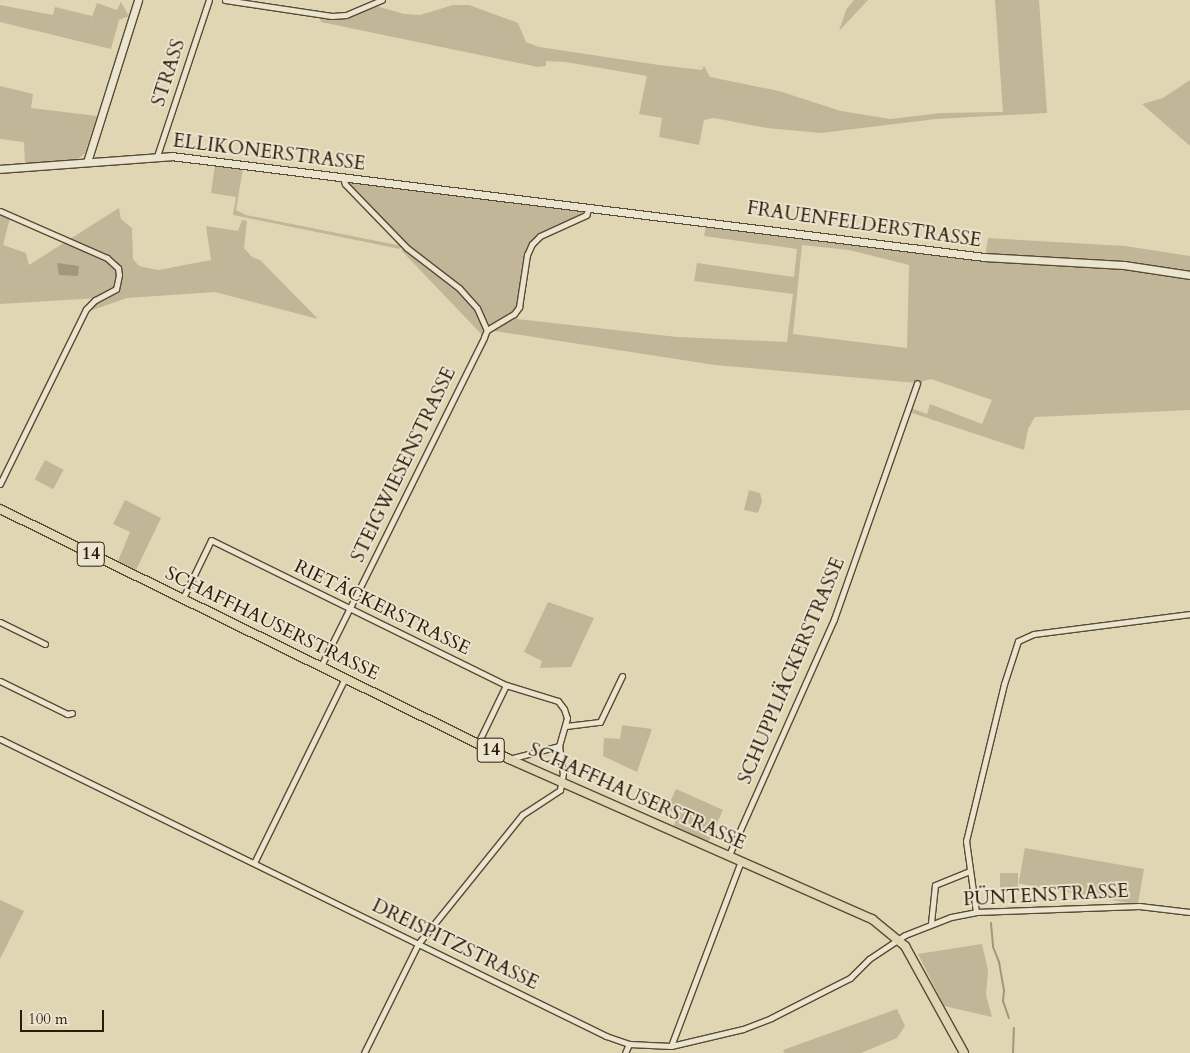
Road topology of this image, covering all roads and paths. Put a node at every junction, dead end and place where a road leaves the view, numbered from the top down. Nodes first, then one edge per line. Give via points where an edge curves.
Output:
1 (138, 0) edge
2 (209, 0) edge
3 (225, 0) edge
4 (382, 0) edge
5 (157, 156) junction
6 (87, 162) junction
7 (0, 169) edge
8 (343, 178) junction
9 (533, 202) joint
10 (588, 210) junction
11 (0, 211) edge
12 (1190, 275) edge
13 (487, 330) junction
14 (917, 383) dead end
15 (0, 484) edge
16 (0, 509) edge
17 (183, 598) junction
18 (350, 609) junction
19 (1190, 614) edge
20 (0, 622) edge
21 (45, 644) dead end
22 (321, 666) junction
23 (622, 676) dead end
24 (345, 678) junction
25 (0, 681) edge
26 (506, 685) junction
27 (72, 713) dead end
28 (566, 726) junction
29 (0, 739) edge
30 (478, 743) junction
31 (559, 746) junction
32 (509, 758) junction
33 (562, 782) junction
34 (729, 855) junction
35 (741, 861) junction
36 (254, 863) junction
37 (970, 871) junction
38 (976, 912) junction
39 (1190, 912) edge
40 (931, 923) junction
41 (899, 939) junction
42 (418, 944) junction
43 (629, 1044) junction
44 (670, 1046) junction
45 (364, 1053) edge
46 (625, 1053) edge
47 (964, 1053) edge

1 - 6 street
2 - 5 street, STRASS
3 - 4 street via 332,16 346,15
5 - 6 street, ELLIKONERSTRASSE
5 - 8 street, ELLIKONERSTRASSE
6 - 7 street, ELLIKONERSTRASSE
8 - 9 street, ELLIKONERSTRASSE
8 - 13 street via 345,184 407,248 459,288 477,308
9 - 10 street, FRAUENFELDERSTRASSE
10 - 12 street, FRAUENFELDERSTRASSE via 721,223 1004,260 1124,264
10 - 13 street via 586,215 540,236 532,244 519,306 508,319
11 - 15 street via 112,261 118,268 119,283 110,294 95,300 86,309
13 - 18 street, STEIGWIESENSTRASSE
14 - 34 street, SCHUPPLIÄCKERSTRASSE via 834,619
16 - 17 main road, SCHAFFHAUSERSTRASSE / 14
17 - 18 street, RIETÄCKERSTRASSE via 211,540
17 - 22 main road, SCHAFFHAUSERSTRASSE / 14
18 - 22 street, STEIGWIESENSTRASSE
18 - 26 street, RIETÄCKERSTRASSE
19 - 37 street via 1034,634 1018,641 966,841
20 - 21 street
22 - 24 main road, SCHAFFHAUSERSTRASSE / 14
23 - 28 street via 600,722
24 - 30 main road, SCHAFFHAUSERSTRASSE / 14
24 - 36 street
25 - 27 street via 68,714
26 - 28 street, RIETÄCKERSTRASSE via 558,701 564,709
26 - 30 street
28 - 31 street
29 - 36 street, DREISPITZSTRASSE
30 - 32 main road, SCHAFFHAUSERSTRASSE / 14
31 - 32 street
31 - 33 street
32 - 33 main road, SCHAFFHAUSERSTRASSE / 14
33 - 34 main road, SCHAFFHAUSERSTRASSE / 14
33 - 42 street via 558,793 522,815
34 - 35 main road, SCHAFFHAUSERSTRASSE / 14
35 - 41 main road, SCHAFFHAUSERSTRASSE / 14 via 855,911
35 - 44 street
36 - 42 street, DREISPITZSTRASSE
37 - 38 street
37 - 40 street via 935,885
38 - 39 street, PÜNTENSTRASSE via 1139,906
38 - 40 street, PÜNTENSTRASSE
40 - 41 street, PÜNTENSTRASSE
41 - 44 street, DREISPITZSTRASSE via 869,959 850,978 801,1004 743,1029
41 - 47 main road, SCHAFFHAUSERSTRASSE / 14 via 921,971
42 - 43 street, DREISPITZSTRASSE via 606,1036
42 - 45 street
43 - 44 street, DREISPITZSTRASSE
43 - 46 street

